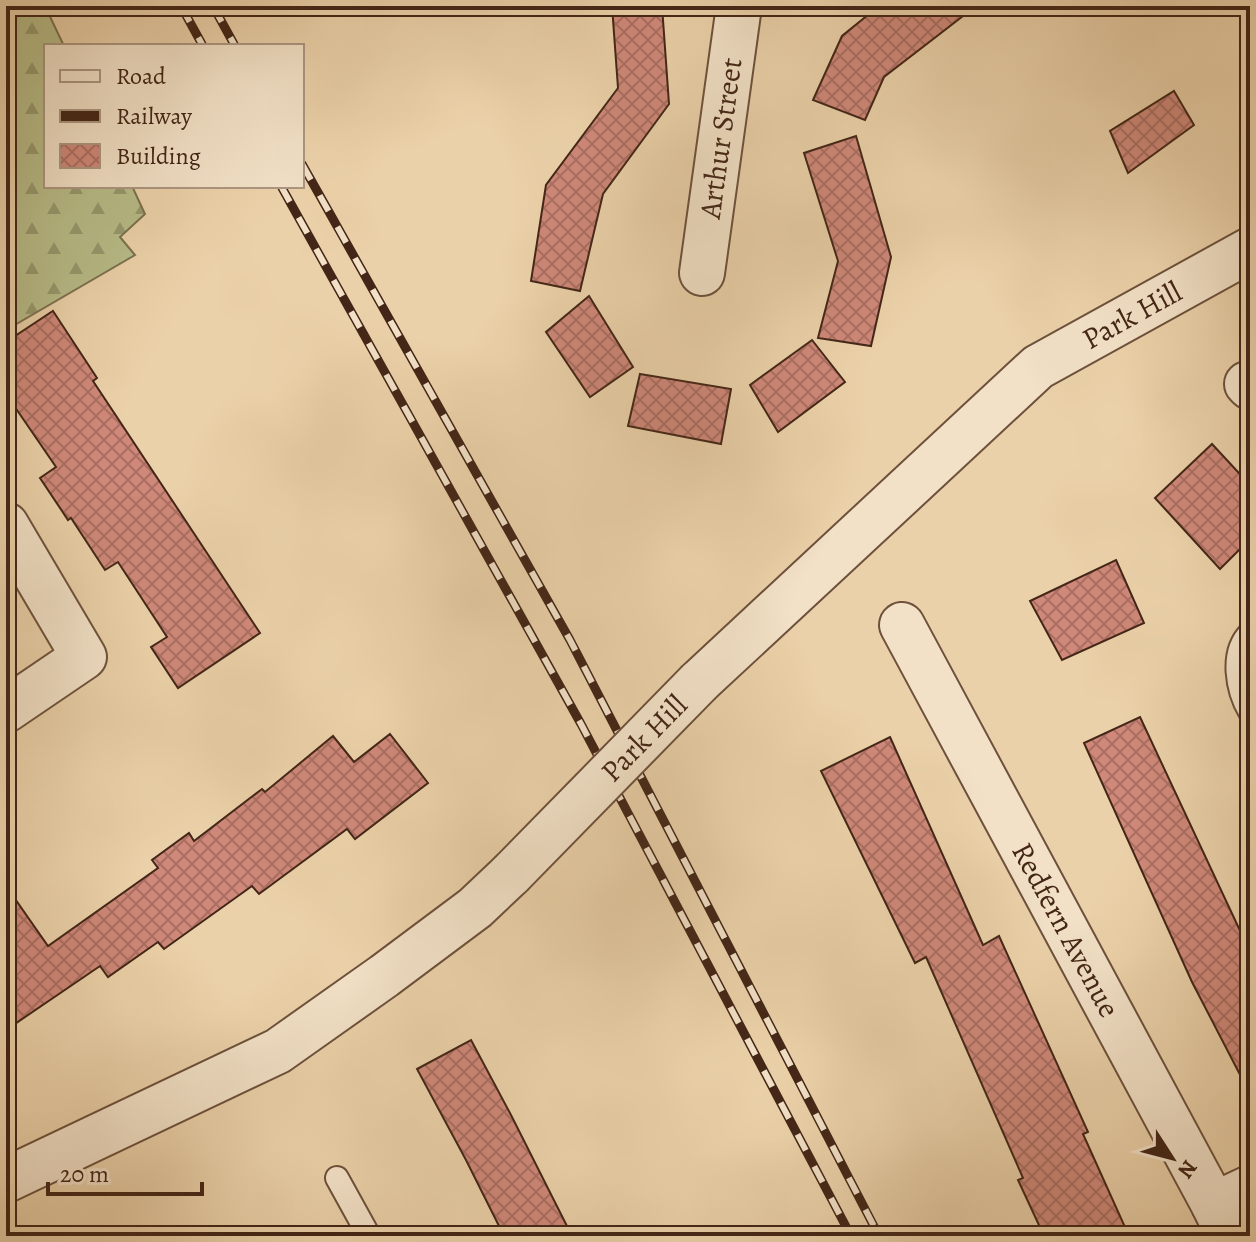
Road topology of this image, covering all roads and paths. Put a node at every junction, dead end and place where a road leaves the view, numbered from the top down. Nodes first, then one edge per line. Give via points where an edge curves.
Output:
1 (739, 6) edge
2 (1250, 250) edge
3 (702, 273) dead end
4 (6, 525) edge
5 (902, 625) dead end
6 (1250, 633) edge
7 (6, 710) edge
8 (1250, 712) edge
9 (337, 1178) dead end
10 (6, 1180) edge
11 (1231, 1210) edge
12 (369, 1236) edge

1 - 3 street, Arthur Street
2 - 10 street, Park Hill, bridge via 1038,367 699,682 475,908 278,1051
4 - 7 street via 84,657
5 - 11 street, Redfern Avenue
6 - 8 lane via 1236,662
9 - 12 lane

